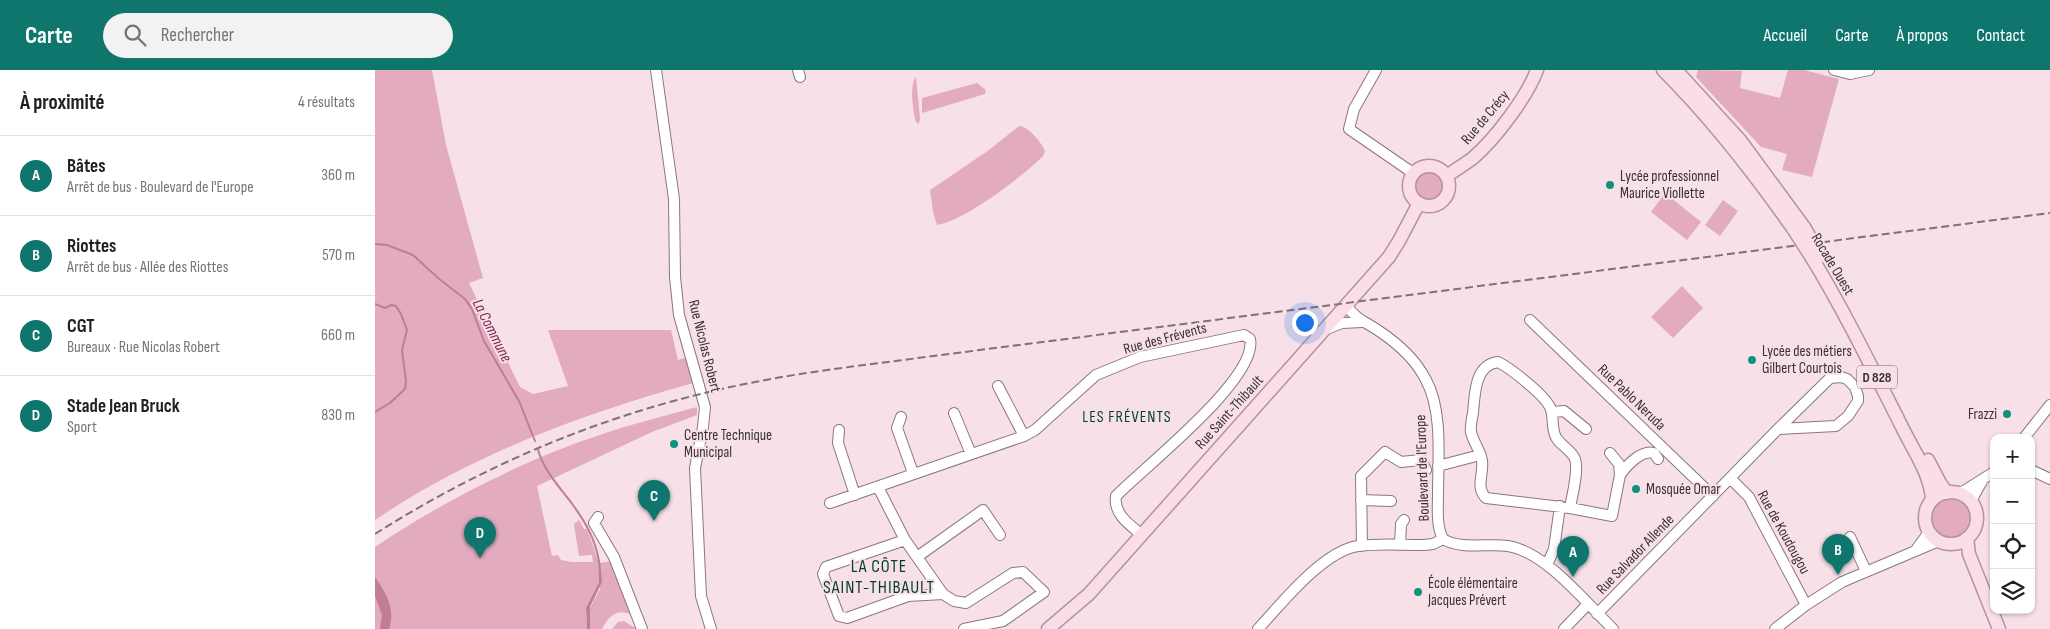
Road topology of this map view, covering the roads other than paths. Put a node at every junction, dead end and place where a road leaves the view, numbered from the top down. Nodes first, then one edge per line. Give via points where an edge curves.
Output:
1 (656, 70) edge
2 (1377, 70) edge
3 (1537, 70) edge
4 (1663, 70) edge
5 (1676, 70) edge
6 (1834, 70) edge
7 (1869, 70) edge
8 (1413, 173) junction
9 (1447, 176) junction
10 (1419, 203) junction
11 (1799, 228) junction
12 (1816, 257) junction
13 (1346, 305) junction
14 (1335, 317) junction
15 (1359, 320) junction
16 (1530, 320) dead end
17 (1324, 330) junction
18 (998, 386) dead end
19 (2050, 405) edge
20 (1552, 412) junction
21 (954, 413) dead end
22 (901, 417) dead end
23 (1586, 429) dead end
24 (1778, 429) junction
25 (839, 430) dead end
26 (2027, 434) edge
27 (1024, 436) junction
28 (1610, 453) dead end
29 (971, 454) junction
30 (1480, 454) junction
31 (1658, 459) dead end
32 (2035, 465) edge
33 (1438, 466) junction
34 (1427, 470) dead end
35 (2050, 471) edge
36 (2035, 472) edge
37 (913, 473) junction
38 (1620, 475) junction
39 (1990, 475) edge
40 (1730, 478) junction
41 (2050, 479) edge
42 (1982, 481) junction
43 (879, 488) junction
44 (1953, 493) junction
45 (855, 495) junction
46 (1713, 496) junction
47 (1361, 500) junction
48 (1933, 500) junction
49 (1391, 501) dead end
50 (1971, 501) junction
51 (830, 503) dead end
52 (1565, 507) junction
53 (598, 517) dead end
54 (1404, 520) dead end
55 (1000, 535) dead end
56 (1142, 535) junction
57 (1934, 536) junction
58 (1850, 537) dead end
59 (1967, 538) junction
60 (1443, 539) junction
61 (905, 540) junction
62 (1953, 544) junction
63 (1400, 545) junction
64 (1361, 546) junction
65 (917, 557) junction
66 (1547, 565) junction
67 (1866, 571) junction
68 (943, 594) junction
69 (1588, 604) junction
70 (1806, 605) junction
71 (1597, 614) junction
72 (642, 629) edge
73 (711, 629) edge
74 (964, 629) edge
75 (1048, 629) edge
76 (1258, 629) edge
77 (1564, 629) edge
78 (1613, 629) edge
79 (1775, 629) edge
80 (1991, 629) edge
81 (1999, 629) edge

1 - 73 street, Rue Nicolas Robert via 674,199 679,315 705,407 695,468 701,596
2 - 8 street via 1354,109 1349,129
3 - 9 main road, Rue de Crécy via 1519,102 1484,147
4 - 11 main road, Rocade Ouest / D 828 via 1721,132
5 - 11 main road, Rocade Ouest / D 828 via 1740,140
6 - 7 street via 1849,74
8 - 9 main road via 1428,165 1439,168
8 - 10 main road via 1409,190
9 - 10 main road via 1449,188 1442,201 1431,206
10 - 13 main road, Rue Saint-Thibault via 1393,252
11 - 12 main road, Rocade Ouest / D 828, bridge
12 - 44 main road, Rocade Ouest / D 828 via 1852,312 1939,483
12 - 48 main road, Rocade Ouest / D 828 via 1932,487
13 - 14 main road, Rue Saint-Thibault
13 - 15 street, Boulevard de l'Europe
14 - 15 street, Boulevard de l'Europe
14 - 17 main road, Rue Saint-Thibault
15 - 17 street
15 - 33 street, Boulevard de l'Europe via 1401,349 1426,379 1436,413
16 - 46 street, Rue Pablo Neruda
17 - 56 main road, Rue Saint-Thibault
18 - 27 street
19 - 26 street
20 - 23 street via 1564,411
20 - 30 street via 1541,396 1507,366 1491,363 1480,375 1475,388 1471,432
20 - 52 street via 1556,438 1575,458 1576,468
21 - 29 street
22 - 37 street via 897,428
24 - 24 street, Rue Salvador Allende via 1829,378 1847,379 1855,387 1858,401 1836,426
24 - 40 street, Rue Salvador Allende
25 - 45 street via 838,443
27 - 29 street, Rue des Frévents
27 - 56 street, Rue des Frévents via 1097,375 1140,357 1244,335 1250,339 1244,363 1221,396 1116,496 1117,512
28 - 38 street via 1619,464
29 - 37 street, Rue des Frévents
30 - 33 street
30 - 52 street via 1480,488 1486,498
31 - 38 street via 1654,453 1643,454 1625,467
32 - 35 street
33 - 60 street, Boulevard de l'Europe via 1438,524
34 - 47 street via 1421,460 1401,462 1385,452 1361,476
36 - 41 street
37 - 43 street, Rue des Frévents
38 - 52 street via 1612,516
39 - 42 street
40 - 46 street, Rue Salvador Allende
40 - 70 street, Rue de Koudougou via 1749,497
42 - 44 street
42 - 50 street
43 - 45 street, Rue des Frévents
43 - 61 street
44 - 48 main road
44 - 50 main road
45 - 51 street, Rue des Frévents
46 - 71 street, Rue Salvador Allende
47 - 49 street
47 - 64 street
48 - 57 main road via 1925,519
50 - 59 main road via 1976,524
52 - 66 street
53 - 72 street via 594,523 614,557
54 - 63 street
55 - 65 street via 983,510
56 - 75 main road, Rue Saint-Thibault via 1089,594
57 - 62 main road
57 - 67 street via 1916,550
58 - 67 street
59 - 62 main road
59 - 81 main road via 1969,554
60 - 63 street via 1433,544
60 - 66 street, Boulevard de l'Europe via 1457,544 1509,546
61 - 65 street
61 - 68 street via 825,567 823,574 839,616 847,618 908,596
62 - 80 main road via 1963,556
63 - 64 street
64 - 76 street via 1339,553 1319,565
65 - 68 street
66 - 69 street, Boulevard de l'Europe
67 - 70 street
68 - 74 street via 954,601 966,603 1013,573 1023,572 1044,592 1003,621
69 - 71 street, Boulevard de l'Europe
69 - 77 street
70 - 79 street
71 - 78 street, Boulevard de l'Europe

